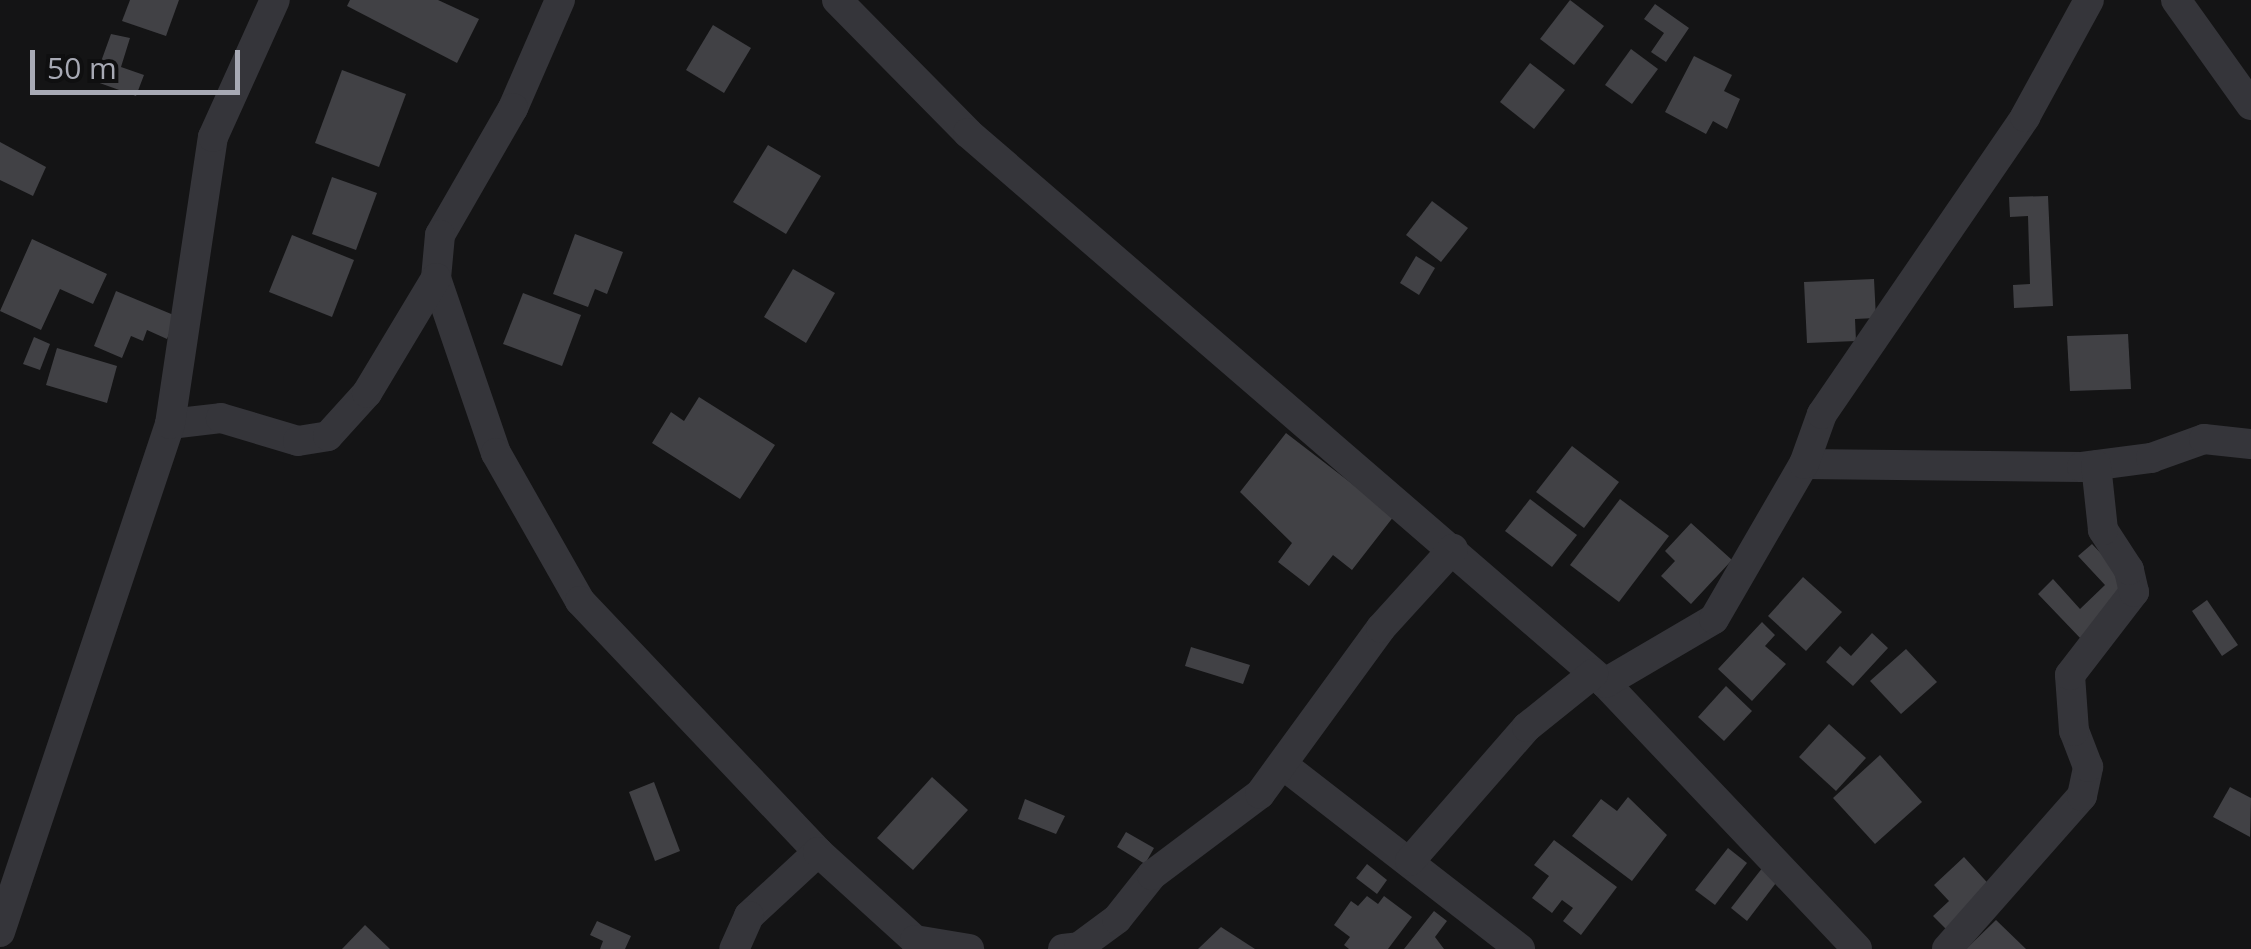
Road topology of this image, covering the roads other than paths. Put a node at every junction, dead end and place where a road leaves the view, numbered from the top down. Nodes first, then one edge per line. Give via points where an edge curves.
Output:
1 (274, 0) edge
2 (560, 0) edge
3 (837, 0) edge
4 (2089, 0) edge
5 (2176, 0) edge
6 (2251, 105) edge
7 (436, 278) junction
8 (170, 424) junction
9 (2251, 444) edge
10 (1804, 464) junction
11 (2096, 465) junction
12 (1454, 549) junction
13 (1599, 678) junction
14 (1283, 765) junction
15 (818, 852) junction
16 (1410, 861) junction
17 (0, 932) edge
18 (734, 949) edge
19 (969, 949) edge
20 (1063, 949) edge
21 (1520, 949) edge
22 (1857, 949) edge
23 (1947, 949) edge

1 - 8 street via 213,137
2 - 7 street via 514,108 440,236
3 - 12 street via 968,133
4 - 10 street via 2025,117 1822,414
5 - 6 street
7 - 8 street via 366,394 328,436 298,441 221,418
7 - 15 street via 496,453 580,601
8 - 17 street
9 - 11 street via 2204,439 2151,458
10 - 11 street
10 - 13 street via 1714,618
11 - 23 street via 2103,530 2130,570 2134,592 2070,674 2071,713 2088,766 2082,796
12 - 13 street
12 - 14 street via 1381,628
13 - 16 street via 1526,727
13 - 22 street
14 - 16 street
14 - 20 street via 1240,813 1152,876 1117,919 1079,947
15 - 18 street via 749,916
15 - 19 street via 915,940
16 - 21 street

